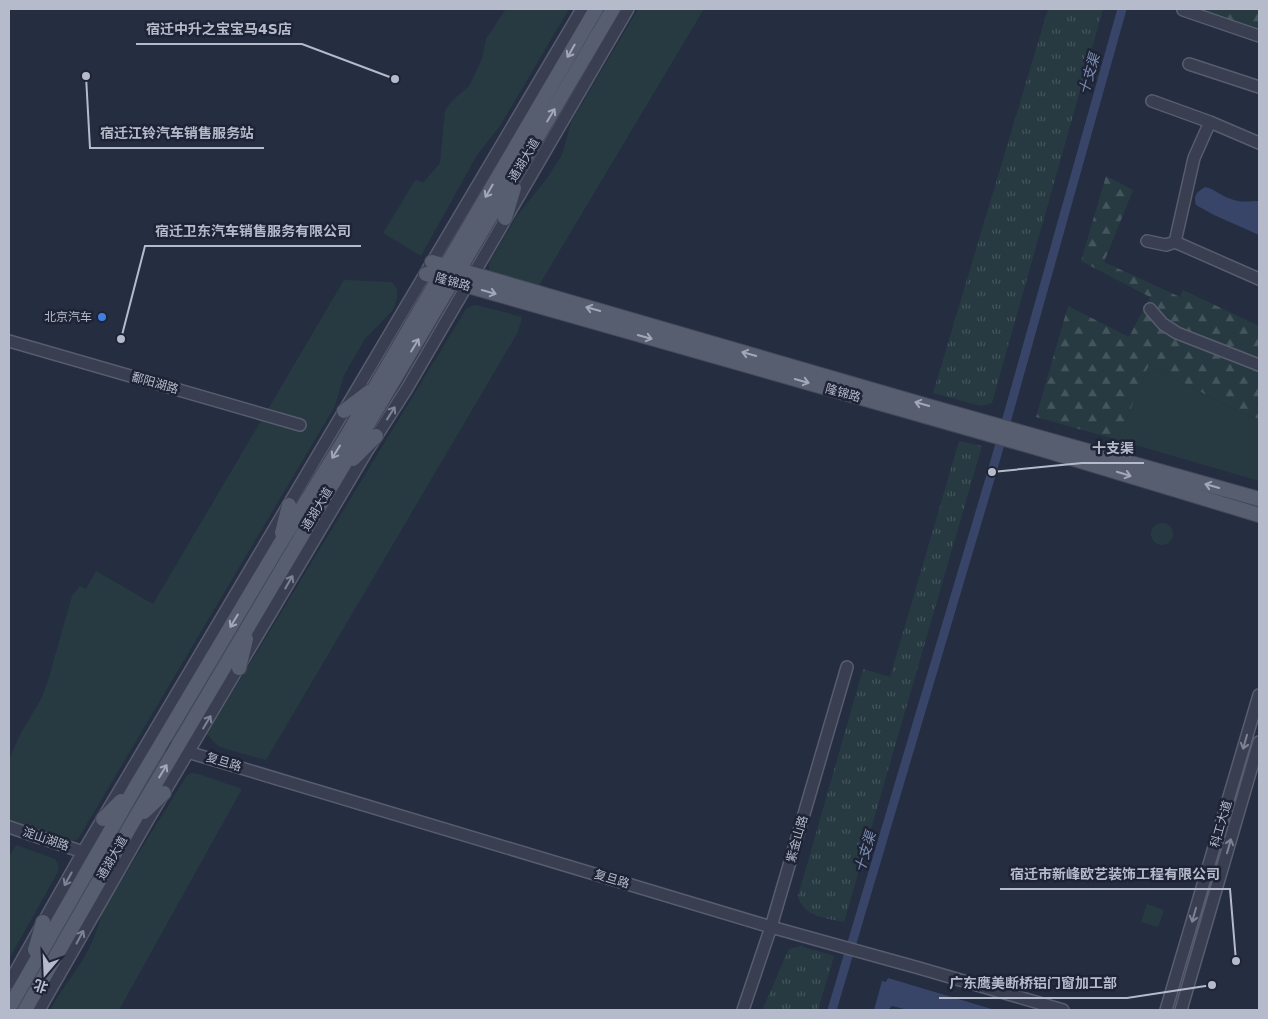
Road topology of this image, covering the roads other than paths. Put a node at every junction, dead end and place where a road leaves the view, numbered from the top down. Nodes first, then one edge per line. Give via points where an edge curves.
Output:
1 (582, 9) edge
2 (596, 9) edge
3 (614, 9) edge
4 (628, 9) edge
5 (1183, 10) dead end
6 (1259, 36) edge
7 (1189, 64) dead end
8 (1259, 87) edge
9 (1152, 101) dead end
10 (1210, 122) junction
11 (1259, 143) edge
12 (520, 168) junction
13 (505, 218) junction
14 (1147, 241) dead end
15 (1175, 242) junction
16 (435, 270) junction
17 (462, 278) junction
18 (1259, 279) edge
19 (1150, 309) dead end
20 (9, 341) edge
21 (9, 347) edge
22 (1259, 365) edge
23 (374, 388) junction
24 (344, 411) junction
25 (376, 436) junction
26 (1045, 445) junction
27 (340, 472) junction
28 (1259, 500) edge
29 (289, 504) junction
30 (1259, 515) edge
31 (278, 547) junction
32 (249, 624) junction
33 (847, 666) dead end
34 (239, 668) junction
35 (1259, 695) edge
36 (1259, 742) edge
37 (161, 744) junction
38 (182, 750) junction
39 (136, 786) junction
40 (164, 793) junction
41 (103, 819) junction
42 (134, 820) junction
43 (9, 827) edge
44 (9, 834) edge
45 (81, 855) junction
46 (44, 922) junction
47 (772, 927) junction
48 (26, 976) junction
49 (11, 992) edge
50 (9, 1008) edge
51 (25, 1010) edge
52 (39, 1010) edge
53 (744, 1010) edge
54 (1063, 1010) edge
55 (1166, 1010) edge
56 (1181, 1010) edge

1 - 16 street
2 -> 16 main road, 通湖大道
12 -> 3 main road, 通湖大道
4 - 13 street
5 - 6 street
7 - 8 street
9 - 10 street
10 - 11 street
10 - 15 street via 1194,158
12 - 13 main road
12 - 17 main road, 通湖大道
13 - 17 street
14 - 15 street via 1166,245
15 - 18 street
16 - 17 main road, 隆锦路
16 - 23 main road, 通湖大道
16 - 24 street
25 -> 17 street via 406,390
17 - 26 main road, 隆锦路
27 -> 17 main road, 通湖大道
19 - 22 street via 1163,324 1177,332
20 - 21 street, 鄱阳湖路 via 299,428
23 - 24 main road
23 -> 31 main road, 通湖大道
24 - 29 street
25 - 27 main road
34 -> 25 street
28 -> 26 main road, 隆锦路
26 -> 30 main road, 隆锦路
27 - 32 main road, 通湖大道
29 - 31 main road
29 - 41 street
31 -> 37 main road, 通湖大道
32 - 34 main road
32 - 38 main road, 通湖大道
33 - 47 street, 紫金山路
38 -> 34 street
35 -> 55 street, 科工大道
56 -> 36 street, 科工大道
37 - 38 street, 复旦路
37 - 39 main road, 通湖大道
38 - 40 street
42 -> 38 main road, 通湖大道
38 - 47 street, 复旦路
39 - 41 main road
39 - 48 main road, 通湖大道
40 - 42 main road
52 -> 40 street
41 - 45 street
42 - 51 main road, 通湖大道
43 - 45 street, 淀山湖路
44 - 45 street, 淀山湖路
45 -> 46 street
46 - 48 main road
46 - 49 street
47 - 53 street, 紫金山路
47 - 54 street, 复旦路
48 - 49 main road, 通湖大道
49 - 50 main road, 通湖大道

